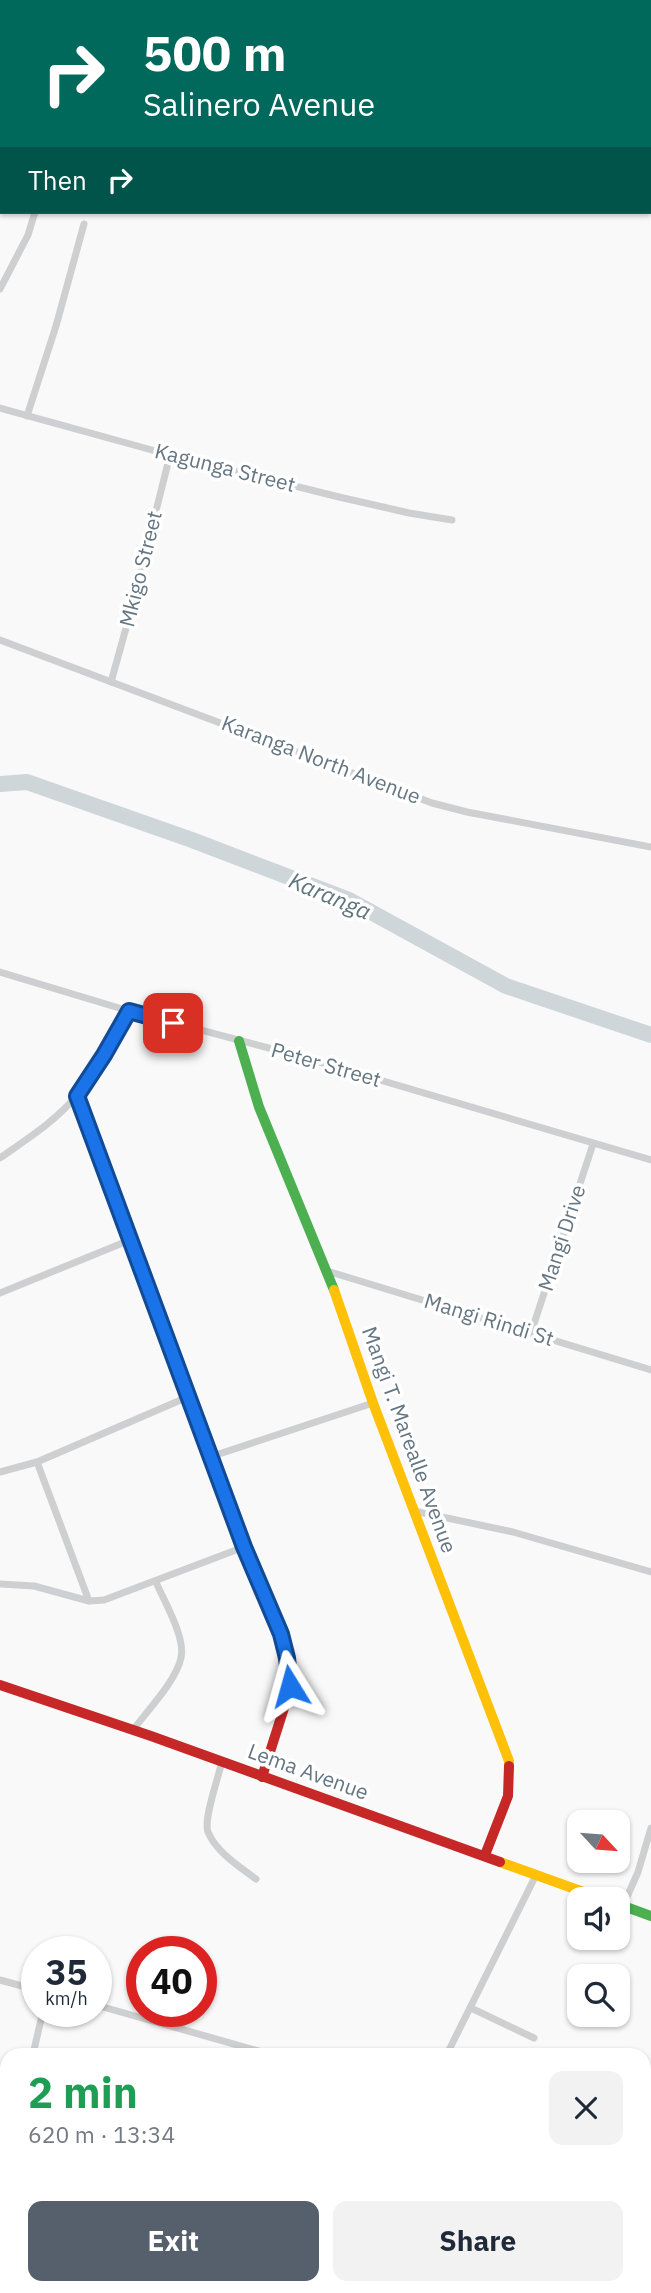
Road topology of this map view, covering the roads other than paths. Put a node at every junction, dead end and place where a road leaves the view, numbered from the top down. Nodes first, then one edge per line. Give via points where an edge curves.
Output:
1 (34, 214) edge
2 (84, 223) dead end
3 (0, 289) edge
4 (0, 408) edge
5 (27, 416) junction
6 (170, 455) junction
7 (453, 520) dead end
8 (0, 640) edge
9 (111, 682) junction
10 (651, 847) edge
11 (0, 972) edge
12 (129, 1011) junction
13 (239, 1041) junction
14 (77, 1096) junction
15 (593, 1144) junction
16 (0, 1158) edge
17 (651, 1160) edge
18 (130, 1240) junction
19 (327, 1271) junction
20 (0, 1293) edge
21 (531, 1333) junction
22 (651, 1370) edge
23 (190, 1396) junction
24 (373, 1403) junction
25 (210, 1457) junction
26 (37, 1462) junction
27 (0, 1472) edge
28 (414, 1511) junction
29 (244, 1547) junction
30 (651, 1572) edge
31 (156, 1582) junction
32 (0, 1584) edge
33 (89, 1601) junction
34 (0, 1685) edge
35 (133, 1730) junction
36 (222, 1761) junction
37 (262, 1777) junction
38 (651, 1828) edge
39 (485, 1854) junction
40 (536, 1875) junction
41 (256, 1879) dead end
42 (570, 1887) edge
43 (630, 1887) edge
44 (630, 1909) edge
45 (651, 1916) edge
46 (0, 1980) edge
47 (21, 1986) edge
48 (471, 2008) junction
49 (112, 2010) edge
50 (39, 2027) edge
51 (534, 2038) dead end
52 (34, 2048) edge
53 (248, 2048) edge
54 (452, 2048) edge

1 - 3 street
2 - 5 street
4 - 5 street, Kagunga Street
5 - 6 street, Kagunga Street
6 - 7 street, Kagunga Street
6 - 9 street, Mkigo Street
8 - 9 street, Karanga North Avenue
9 - 10 street, Karanga North Avenue via 432,803
11 - 12 street, Peter Street
12 - 13 street, Peter Street
12 - 14 street
13 - 15 street, Peter Street
13 - 19 street, Mangi T. Marealle Avenue via 259,1107
14 - 16 street via 42,1129
14 - 18 street
15 - 17 street, Peter Street
15 - 21 street, Mangi Drive
18 - 20 street
18 - 23 street
19 - 21 street, Mangi Rindi St
19 - 24 street, Mangi T. Marealle Avenue
21 - 22 street, Mangi Rindi St
23 - 25 street
23 - 26 street
24 - 25 street
24 - 28 street, Mangi T. Marealle Avenue
25 - 29 street
26 - 27 street
26 - 33 street
28 - 30 street via 513,1532
28 - 39 street, Mangi T. Marealle Avenue via 509,1761 508,1796
29 - 31 street
29 - 37 street via 281,1634 290,1686
31 - 33 street
31 - 35 street via 179,1636 182,1656 177,1671
32 - 33 street via 34,1586
34 - 35 street, Lema Avenue
35 - 36 street, Lema Avenue
36 - 37 street, Lema Avenue
36 - 41 street via 208,1833 223,1853
37 - 39 street, Lema Avenue
38 - 43 street
39 - 40 street, Lema Avenue
40 - 42 street, Lema Avenue
40 - 48 street
44 - 45 street
46 - 47 street
48 - 51 street
48 - 54 street
49 - 53 street
50 - 52 street

